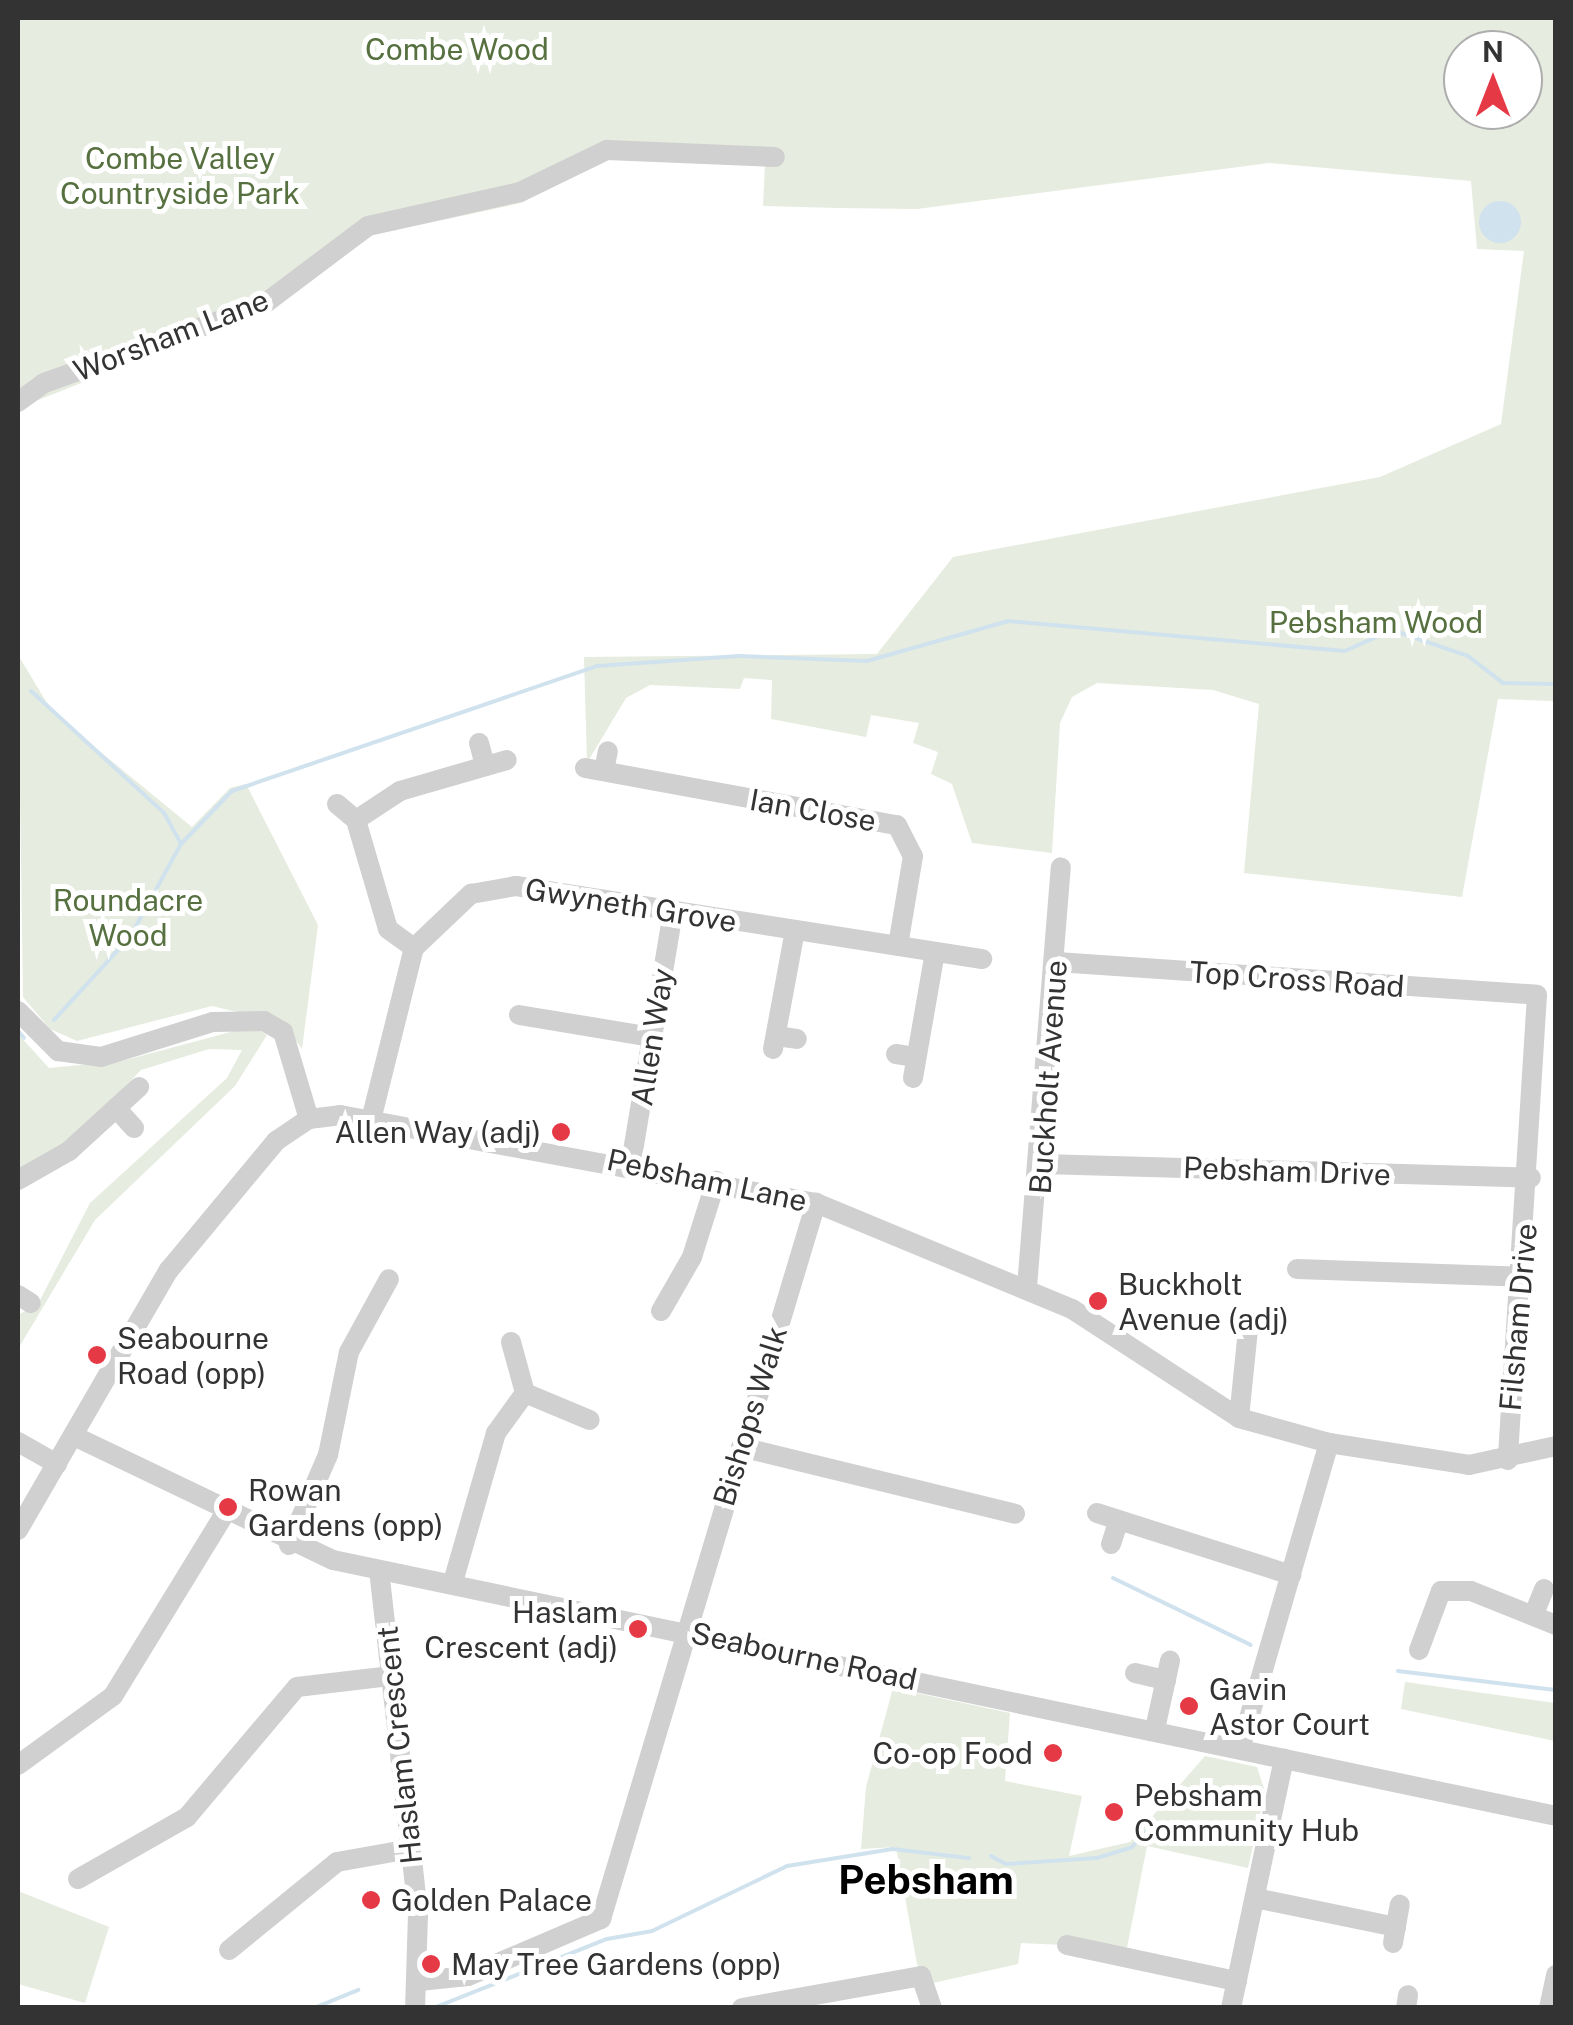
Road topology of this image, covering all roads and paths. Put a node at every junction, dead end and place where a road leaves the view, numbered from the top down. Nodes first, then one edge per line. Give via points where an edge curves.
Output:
1 (774, 156) dead end
2 (18, 402) edge
3 (479, 743) dead end
4 (507, 760) dead end
5 (599, 763) dead end
6 (485, 766) junction
7 (337, 804) dead end
8 (356, 820) junction
9 (1061, 868) dead end
10 (673, 911) junction
11 (795, 930) junction
12 (898, 946) junction
13 (414, 948) junction
14 (935, 952) junction
15 (982, 959) dead end
16 (1057, 962) junction
17 (1537, 995) joint
18 (18, 1011) edge
19 (530, 1012) dead end
20 (652, 1037) junction
21 (782, 1042) dead end
22 (908, 1063) dead end
23 (138, 1088) dead end
24 (116, 1108) junction
25 (372, 1116) junction
26 (309, 1119) junction
27 (134, 1128) dead end
28 (631, 1163) junction
29 (1042, 1164) junction
30 (1531, 1178) junction
31 (18, 1180) edge
32 (716, 1181) junction
33 (816, 1203) junction
34 (1297, 1268) dead end
35 (1522, 1277) junction
36 (389, 1279) dead end
37 (1027, 1287) junction
38 (663, 1311) dead end
39 (1248, 1330) dead end
40 (505, 1353) dead end
41 (526, 1393) junction
42 (1239, 1418) junction
43 (590, 1419) dead end
44 (74, 1436) junction
45 (18, 1442) edge
46 (1328, 1443) junction
47 (1556, 1446) edge
48 (741, 1447) junction
49 (1508, 1460) junction
50 (57, 1464) junction
51 (1009, 1507) dead end
52 (1097, 1513) dead end
53 (224, 1515) junction
54 (1119, 1520) junction
55 (18, 1530) edge
56 (1111, 1544) dead end
57 (289, 1545) junction
58 (380, 1570) junction
59 (1290, 1575) junction
60 (453, 1582) junction
61 (1544, 1588) dead end
62 (1534, 1614) junction
63 (1556, 1626) edge
64 (684, 1630) junction
65 (1419, 1650) dead end
66 (1136, 1673) dead end
67 (392, 1676) junction
68 (1155, 1729) junction
69 (1240, 1749) junction
70 (1284, 1759) junction
71 (18, 1765) edge
72 (1556, 1816) edge
73 (410, 1849) junction
74 (92, 1877) dead end
75 (1254, 1898) junction
76 (1400, 1905) dead end
77 (234, 1941) dead end
78 (1079, 1953) dead end
79 (1556, 1976) edge
80 (419, 1981) junction
81 (1237, 1981) junction
82 (415, 2008) edge
83 (742, 2008) edge
84 (932, 2008) edge
85 (1231, 2008) edge
86 (1549, 2008) edge

1 - 2 street, Worsham Lane via 607,150 520,192 368,226 263,305 44,383
3 - 6 street
4 - 6 street
5 - 12 street, Ian Close via 898,825 914,856
6 - 8 street via 400,791
7 - 8 street
8 - 13 street via 388,929
9 - 16 street, Buckholt Avenue
10 - 11 street, Gwyneth Grove
10 - 13 street, Gwyneth Grove via 516,886 471,894
10 - 20 street, Allen Way
11 - 12 street, Gwyneth Grove
11 - 21 street
12 - 14 street, Gwyneth Grove
13 - 25 street
14 - 15 street, Gwyneth Grove
14 - 22 street
16 - 17 street, Top Cross Road
16 - 29 street, Buckholt Avenue
17 - 30 street, Filsham Drive
18 - 26 street via 58,1051 101,1058 213,1022 264,1022 283,1032
19 - 20 street
20 - 28 street, Allen Way
23 - 24 street
24 - 27 street
24 - 31 street
25 - 26 street, Pebsham Lane
25 - 28 street, Pebsham Lane
26 - 44 street via 276,1141 170,1270
28 - 32 street, Pebsham Lane
29 - 30 street, Pebsham Drive
29 - 37 street, Buckholt Avenue
30 - 35 street, Filsham Drive
32 - 33 street, Pebsham Lane
32 - 38 street via 706,1224
33 - 37 street, Pebsham Lane
33 - 48 street, Bishops Walk
34 - 35 street
35 - 49 street, Filsham Drive
36 - 57 street via 349,1352 328,1455
37 - 42 street, Pebsham Lane
39 - 42 street
40 - 41 street
41 - 43 street
41 - 60 street via 496,1433
42 - 46 street, Pebsham Lane
44 - 50 street
44 - 53 street, Seabourne Road
45 - 50 street
46 - 49 street, Pebsham Lane via 1417,1463
46 - 59 street
47 - 49 street, Pebsham Lane
48 - 51 street
48 - 64 street, Bishops Walk
50 - 55 street
52 - 54 street
53 - 57 street, Seabourne Road
53 - 71 street via 113,1696
54 - 56 street
54 - 59 street
57 - 58 street, Seabourne Road
58 - 60 street, Seabourne Road
58 - 67 street, Haslam Crescent
59 - 69 street
60 - 64 street, Seabourne Road
61 - 62 street
62 - 63 street
62 - 65 street via 1471,1591 1441,1591
64 - 68 street, Seabourne Road
64 - 80 street via 601,1919 468,1976
66 - 68 street via 1168,1670
67 - 73 street, Haslam Crescent
67 - 74 street via 297,1688 260,1722 212,1795
68 - 69 street, Seabourne Road
69 - 70 street, Seabourne Road
70 - 72 street, Seabourne Road
70 - 75 street
73 - 77 street via 337,1862
73 - 80 street, Haslam Crescent
75 - 76 street via 1394,1935
75 - 81 street
78 - 81 street
79 - 86 street
80 - 82 street, Haslam Crescent
81 - 85 street
83 - 84 street via 921,1976

